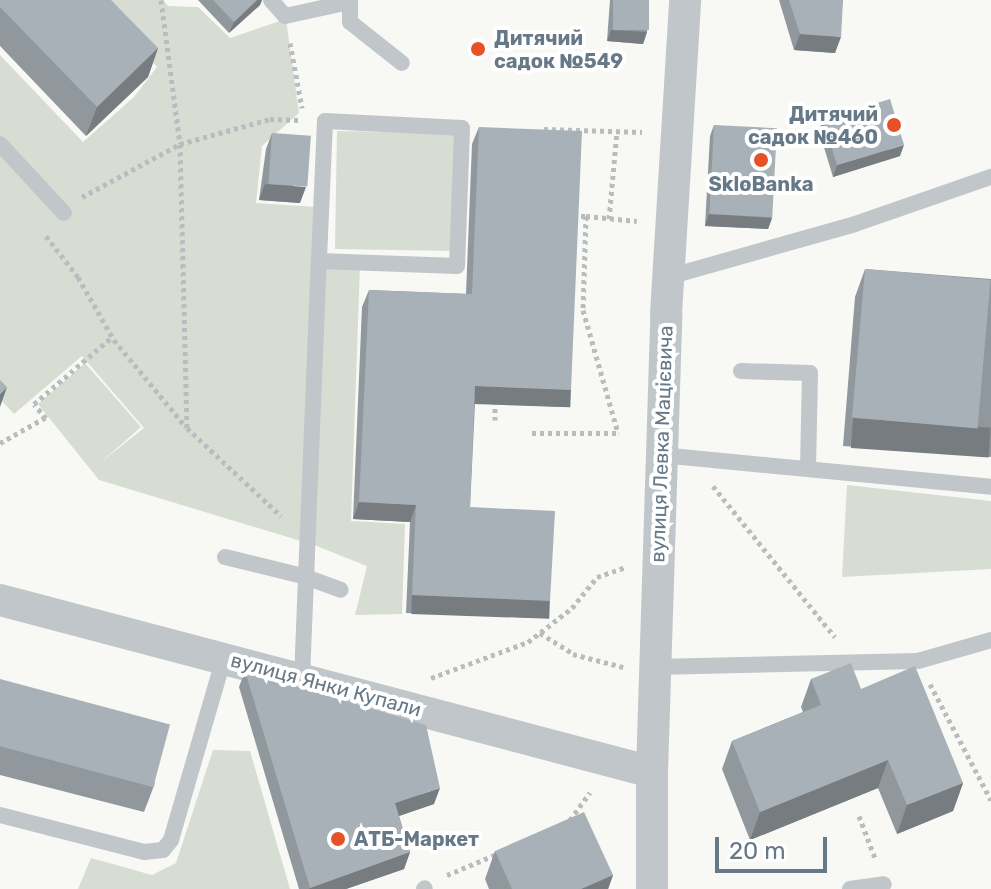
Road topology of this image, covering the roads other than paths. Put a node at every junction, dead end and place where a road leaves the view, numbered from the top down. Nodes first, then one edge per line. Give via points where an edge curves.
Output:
1 (271, 0) edge
2 (685, 0) edge
3 (350, 1) edge
4 (402, 63) dead end
5 (0, 144) edge
6 (991, 177) edge
7 (62, 211) road end
8 (319, 261) junction
9 (668, 277) junction
10 (741, 371) dead end
11 (675, 456) junction
12 (808, 469) junction
13 (991, 487) edge
14 (225, 557) dead end
15 (303, 576) junction
16 (341, 590) dead end
17 (0, 600) edge
18 (991, 640) edge
19 (224, 658) junction
20 (642, 667) junction
21 (302, 678) junction
22 (652, 772) junction
23 (0, 815) edge
24 (884, 884) road end
25 (652, 889) edge
26 (850, 889) edge

1 - 3 lane via 285,16
2 - 9 street, вулиця Левка Мацієвича
3 - 4 lane via 350,22
5 - 7 lane
6 - 9 lane via 855,224
8 - 8 lane via 325,121 462,128 457,266
8 - 15 lane
9 - 11 street, вулиця Левка Мацієвича
10 - 12 lane via 810,373
11 - 12 lane
11 - 20 street, вулиця Левка Мацієвича
12 - 13 lane
14 - 15 lane
15 - 16 lane
15 - 21 lane
17 - 19 street, вулиця Янки Купали
18 - 20 lane via 918,661
19 - 21 street, вулиця Янки Купали
19 - 23 lane via 171,840 163,850 144,852
20 - 22 street, вулиця Левка Мацієвича
21 - 22 street, вулиця Янки Купали
22 - 25 street, вулиця Левка Мацієвича
24 - 26 lane

